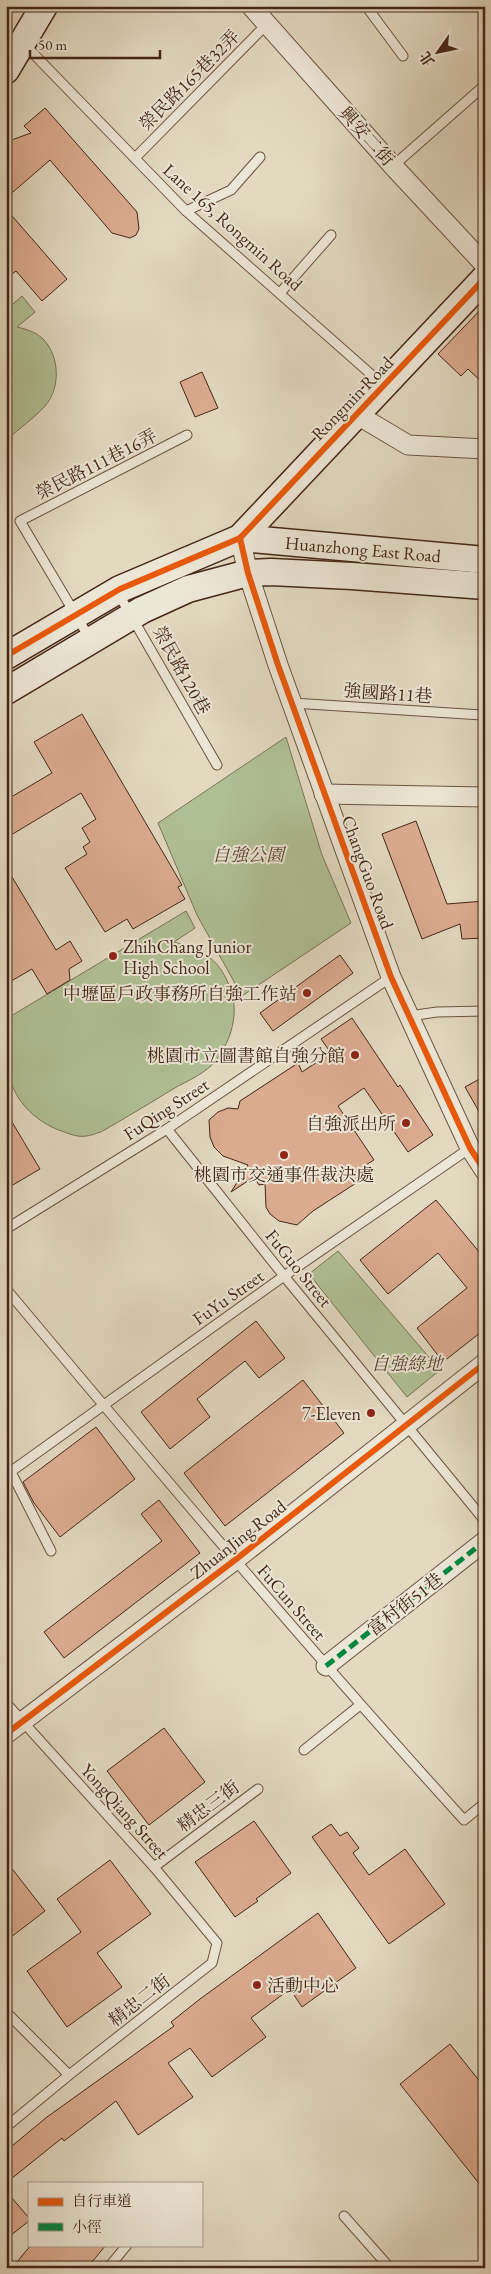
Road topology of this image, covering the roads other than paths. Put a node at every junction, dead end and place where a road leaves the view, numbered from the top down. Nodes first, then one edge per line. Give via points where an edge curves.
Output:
1 (44, 6) edge
2 (251, 6) edge
3 (366, 6) edge
4 (266, 25) junction
5 (24, 43) junction
6 (403, 56) dead end
7 (6, 70) edge
8 (485, 85) edge
9 (260, 157) dead end
10 (135, 158) junction
11 (393, 166) junction
12 (186, 211) junction
13 (332, 235) dead end
14 (485, 265) edge
15 (485, 278) edge
16 (280, 293) junction
17 (384, 386) junction
18 (356, 414) junction
19 (187, 435) dead end
20 (485, 449) edge
21 (240, 538) junction
22 (485, 560) edge
23 (248, 574) junction
24 (485, 586) edge
25 (117, 591) junction
26 (76, 615) junction
27 (132, 616) junction
28 (91, 640) junction
29 (6, 656) edge
30 (6, 691) edge
31 (292, 703) junction
32 (482, 716) dead end
33 (217, 765) dead end
34 (324, 794) junction
35 (485, 797) edge
36 (390, 977) junction
37 (485, 1011) edge
38 (409, 1016) junction
39 (167, 1129) junction
40 (470, 1148) junction
41 (485, 1171) edge
42 (6, 1229) edge
43 (284, 1276) junction
44 (6, 1289) edge
45 (485, 1363) edge
46 (104, 1405) junction
47 (407, 1426) junction
48 (8, 1473) edge
49 (485, 1521) edge
50 (485, 1541) edge
51 (51, 1551) dead end
52 (235, 1560) junction
53 (326, 1666) junction
54 (6, 1703) edge
55 (360, 1705) junction
56 (22, 1722) junction
57 (6, 1734) edge
58 (304, 1750) dead end
59 (258, 1789) dead end
60 (485, 1803) edge
61 (154, 1867) junction
62 (217, 1943) joint
63 (6, 2012) edge
64 (69, 2075) junction
65 (6, 2127) edge
66 (344, 2216) dead end
67 (126, 2246) edge
68 (108, 2268) edge
69 (390, 2268) edge

1 - 5 street
2 - 4 street, 興安二街
3 - 6 lane
4 - 10 lane, 榮民路165巷32弄
4 - 11 street, 興安二街
5 - 7 street
5 - 10 lane, Lane 165, Rongmin Road
8 - 11 lane
9 - 12 lane via 231,190
10 - 12 lane, Lane 165, Rongmin Road
11 - 14 street, 興安二街
12 - 16 lane, Lane 165, Rongmin Road
13 - 16 lane
15 - 17 street, Rongmin Road
16 - 17 lane, Lane 165, Rongmin Road
17 - 18 street, Rongmin Road
18 - 20 street via 408,445
18 - 21 street, Rongmin Road
19 - 26 lane, 榮民路111巷16弄 via 20,522
21 - 22 street, Huanzhong East Road
21 - 23 street
21 - 25 street, Rongmin Road
23 - 24 street, Huanzhong East Road via 271,572
23 - 27 street via 188,589
23 - 31 street, ChangGuo Road
25 - 26 street, Rongmin Road
25 - 27 lane, 榮民路120巷
26 - 28 lane
26 - 29 street, Rongmin Road
27 - 28 street
27 - 33 lane, 榮民路120巷
28 - 30 street
31 - 32 lane, 強國路11巷
31 - 34 street, ChangGuo Road
34 - 35 street
34 - 36 street, ChangGuo Road
36 - 38 street, ChangGuo Road
36 - 39 lane, FuQing Street
37 - 38 lane
38 - 40 street, ChangGuo Road
39 - 42 lane, FuQing Street
39 - 43 lane, FuGuo Street
40 - 41 street, ChangGuo Road
40 - 43 lane, FuYu Street
43 - 46 lane, FuYu Street
43 - 47 lane, FuGuo Street
44 - 46 lane, FuCun Street
45 - 47 street, ZhuanJing Road
46 - 48 lane, FuYu Street
46 - 52 lane, FuCun Street
47 - 49 lane
47 - 52 street, ZhuanJing Road
48 - 51 lane
50 - 53 street, 富村街51巷
52 - 53 lane, FuCun Street
52 - 56 street, ZhuanJing Road
53 - 55 lane, FuCun Street
54 - 56 lane, YongQiang Street
55 - 58 lane
55 - 60 lane, FuCun Street via 464,1820
56 - 57 street, ZhuanJing Road
56 - 61 lane, YongQiang Street
59 - 61 lane, 精忠三街
61 - 62 lane, YongQiang Street
62 - 64 lane, 精忠二街 via 212,1963
63 - 64 lane
64 - 65 lane, 精忠二街
66 - 69 lane
67 - 68 lane

